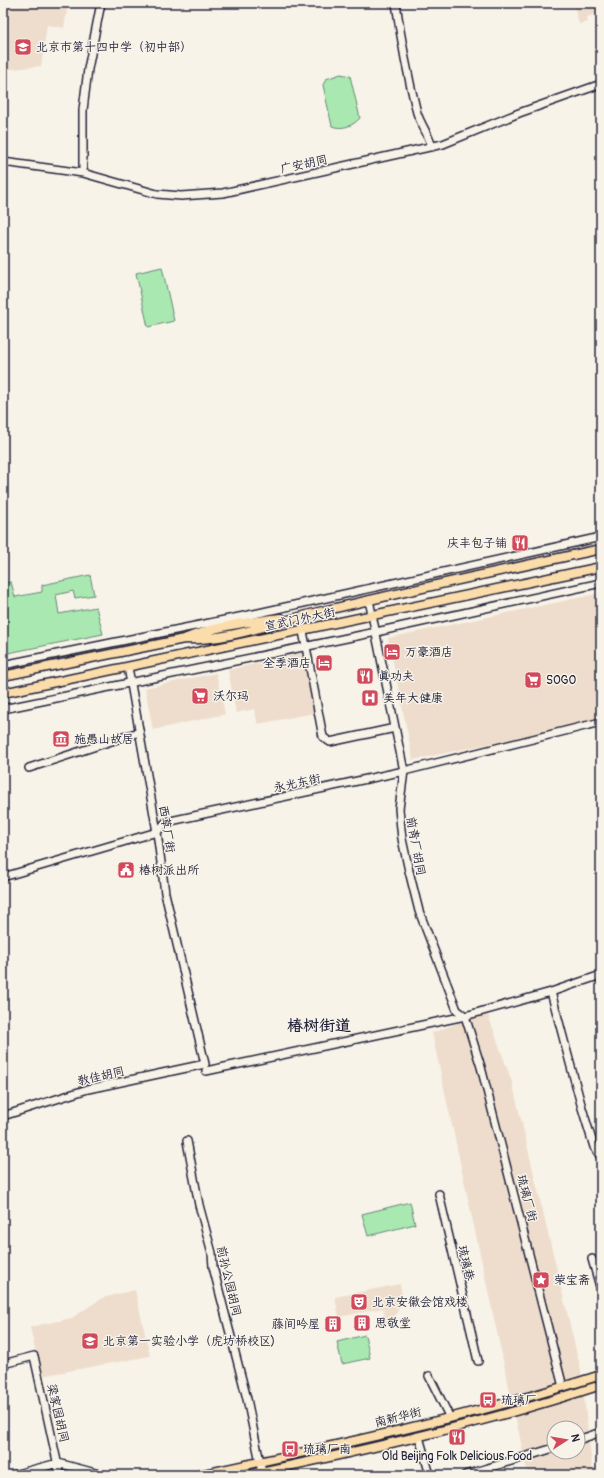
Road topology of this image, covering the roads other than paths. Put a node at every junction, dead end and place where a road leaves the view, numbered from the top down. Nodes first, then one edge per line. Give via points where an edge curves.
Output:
1 (101, 3) edge
2 (396, 3) edge
3 (601, 84) edge
4 (432, 147) junction
5 (3, 162) edge
6 (83, 173) junction
7 (601, 537) edge
8 (601, 549) edge
9 (601, 567) edge
10 (601, 583) edge
11 (369, 600) junction
12 (372, 616) junction
13 (303, 631) junction
14 (376, 632) junction
15 (306, 646) junction
16 (3, 665) edge
17 (128, 667) junction
18 (3, 676) edge
19 (131, 683) junction
20 (3, 693) edge
21 (3, 708) edge
22 (601, 722) edge
23 (395, 728) junction
24 (139, 732) junction
25 (29, 768) dead end
26 (404, 771) junction
27 (157, 832) junction
28 (3, 877) edge
29 (601, 975) edge
30 (551, 992) junction
31 (465, 1016) junction
32 (206, 1068) junction
33 (3, 1116) edge
34 (187, 1141) dead end
35 (601, 1157) edge
36 (439, 1194) dead end
37 (592, 1259) dead end
38 (601, 1290) edge
39 (478, 1361) dead end
40 (3, 1364) edge
41 (601, 1375) edge
42 (429, 1376) dead end
43 (601, 1385) edge
44 (563, 1387) junction
45 (449, 1416) junction
46 (601, 1432) edge
47 (419, 1437) junction
48 (586, 1437) edge
49 (546, 1451) edge
50 (259, 1462) junction
51 (58, 1463) junction
52 (262, 1472) junction
53 (13, 1475) edge
54 (60, 1475) edge
55 (103, 1475) edge
56 (199, 1475) edge
57 (246, 1475) edge
58 (430, 1475) edge
59 (465, 1475) edge

1 - 6 street via 83,110
2 - 4 street via 404,55 418,115
3 - 4 street, 广安胡同
4 - 6 street, 广安胡同 via 203,196 157,194
5 - 6 street, 广安胡同
7 - 16 street via 246,616
8 - 11 main road, 宣武门外大街
9 - 12 main road, 宣武门外大街
10 - 14 street
11 - 12 street, 前青厂胡同
11 - 18 main road, 宣武门外大街 via 245,632 184,640
12 - 13 main road, 宣武门外大街
12 - 14 street, 前青厂胡同
13 - 15 street
13 - 17 main road, 宣武门外大街
14 - 15 street
14 - 23 street, 前青厂胡同
15 - 19 street
15 - 23 street via 323,737 330,742 342,741
17 - 19 street, 西草厂街
17 - 20 main road, 宣武门外大街
19 - 21 street
19 - 24 street, 西草厂街
22 - 26 street, 永光东街
23 - 26 street, 前青厂胡同
24 - 25 street
24 - 27 street, 西草厂街
26 - 27 street, 永光东街 via 166,822
26 - 31 street, 前青厂胡同 via 399,809 402,839 412,884 419,911 457,1010
27 - 28 street, 永光东街
27 - 32 street, 西草厂街 via 165,893
29 - 30 street, 教佳胡同
30 - 31 street, 教佳胡同
30 - 35 street via 594,1148
31 - 32 street, 教佳胡同
31 - 44 street, 琉璃厂街
32 - 33 street, 教佳胡同 via 88,1089
34 - 50 street, 前孙公园胡同 via 213,1267 247,1399
36 - 39 street, 琉璃巷
37 - 38 street
40 - 51 street, 梁家园胡同 via 34,1356
41 - 44 main road, 南新华街
42 - 45 street
43 - 47 main road, 南新华街 via 546,1403
44 - 45 main road, 南新华街
45 - 50 main road, 南新华街 via 404,1429
46 - 48 street
47 - 52 main road, 南新华街
47 - 58 street
49 - 59 street
50 - 52 street, 前孙公园胡同
50 - 56 main road, 南新华街
51 - 53 street
51 - 54 street, 梁家园胡同
51 - 55 street
52 - 57 main road, 南新华街

